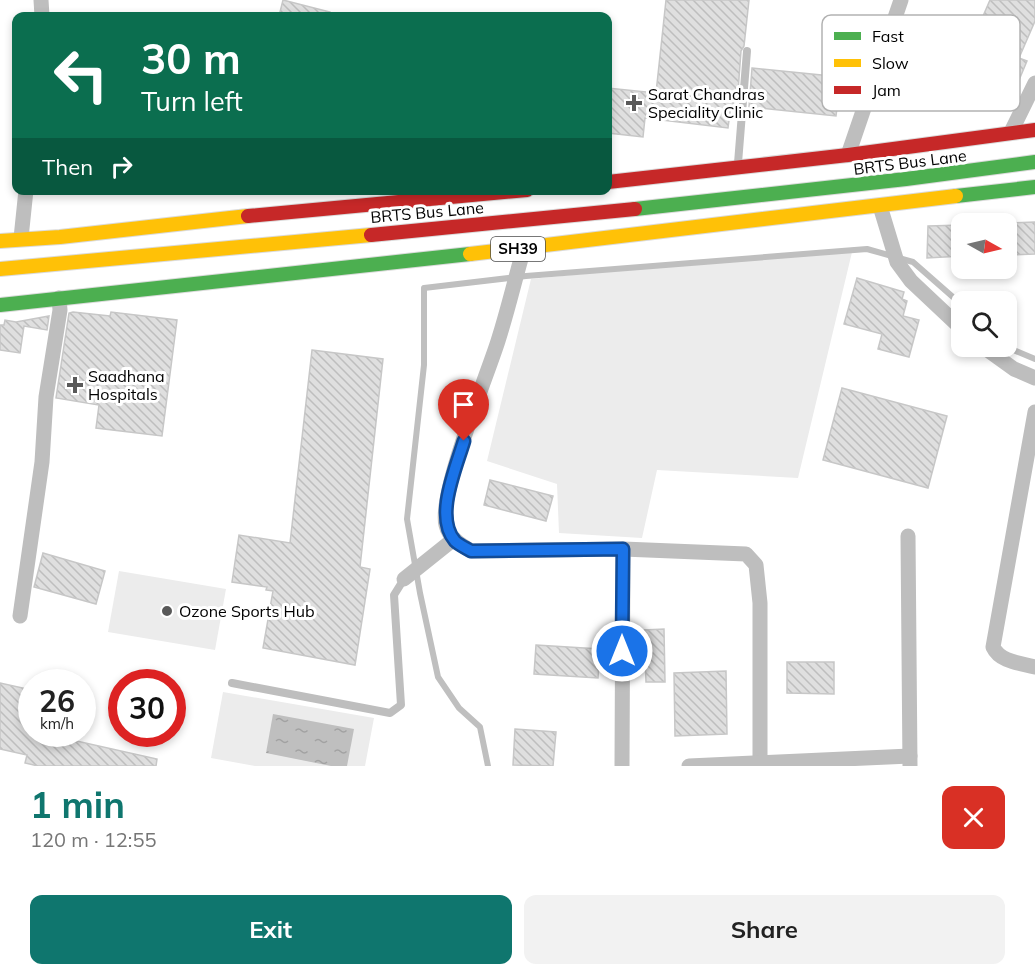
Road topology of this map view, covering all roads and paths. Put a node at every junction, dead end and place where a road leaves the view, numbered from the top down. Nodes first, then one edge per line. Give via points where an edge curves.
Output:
1 (901, 0) edge
2 (896, 15) edge
3 (747, 51) dead end
4 (1035, 83) edge
5 (863, 111) edge
6 (1035, 130) edge
7 (1011, 132) junction
8 (848, 155) junction
9 (1035, 162) edge
10 (738, 167) junction
11 (612, 182) edge
12 (1035, 187) edge
13 (25, 195) edge
14 (474, 195) edge
15 (879, 206) junction
16 (21, 238) junction
17 (0, 241) edge
18 (524, 248) junction
19 (0, 269) edge
20 (59, 297) junction
21 (0, 305) edge
22 (951, 319) edge
23 (997, 357) edge
24 (1035, 378) edge
25 (1035, 412) edge
26 (908, 536) dead end
27 (454, 539) junction
28 (623, 549) junction
29 (404, 579) joint
30 (20, 616) dead end
31 (1035, 667) edge
32 (232, 683) dead end
33 (910, 761) edge
34 (760, 762) junction
35 (622, 766) edge
36 (689, 766) edge

1 - 2 street
3 - 10 lane
4 - 7 street
5 - 8 street
6 - 7 main road
7 - 8 main road
8 - 10 main road
9 - 19 main road, BRTS Bus Lane via 631,209
10 - 11 main road
12 - 15 main road, SH39
13 - 16 street
14 - 16 main road
15 - 18 main road, SH39
15 - 22 street via 897,262 910,281
16 - 17 main road
18 - 20 main road, SH39
18 - 27 street via 499,339 447,496 446,525
20 - 21 main road, SH39
20 - 30 street via 42,462
23 - 24 street
25 - 31 street via 993,647 1002,658
26 - 33 street
27 - 28 street via 471,551
27 - 29 street
28 - 34 street via 746,554 756,566 760,603
28 - 35 street
29 - 32 lane via 394,595 401,705 390,713
33 - 34 street
34 - 36 street

